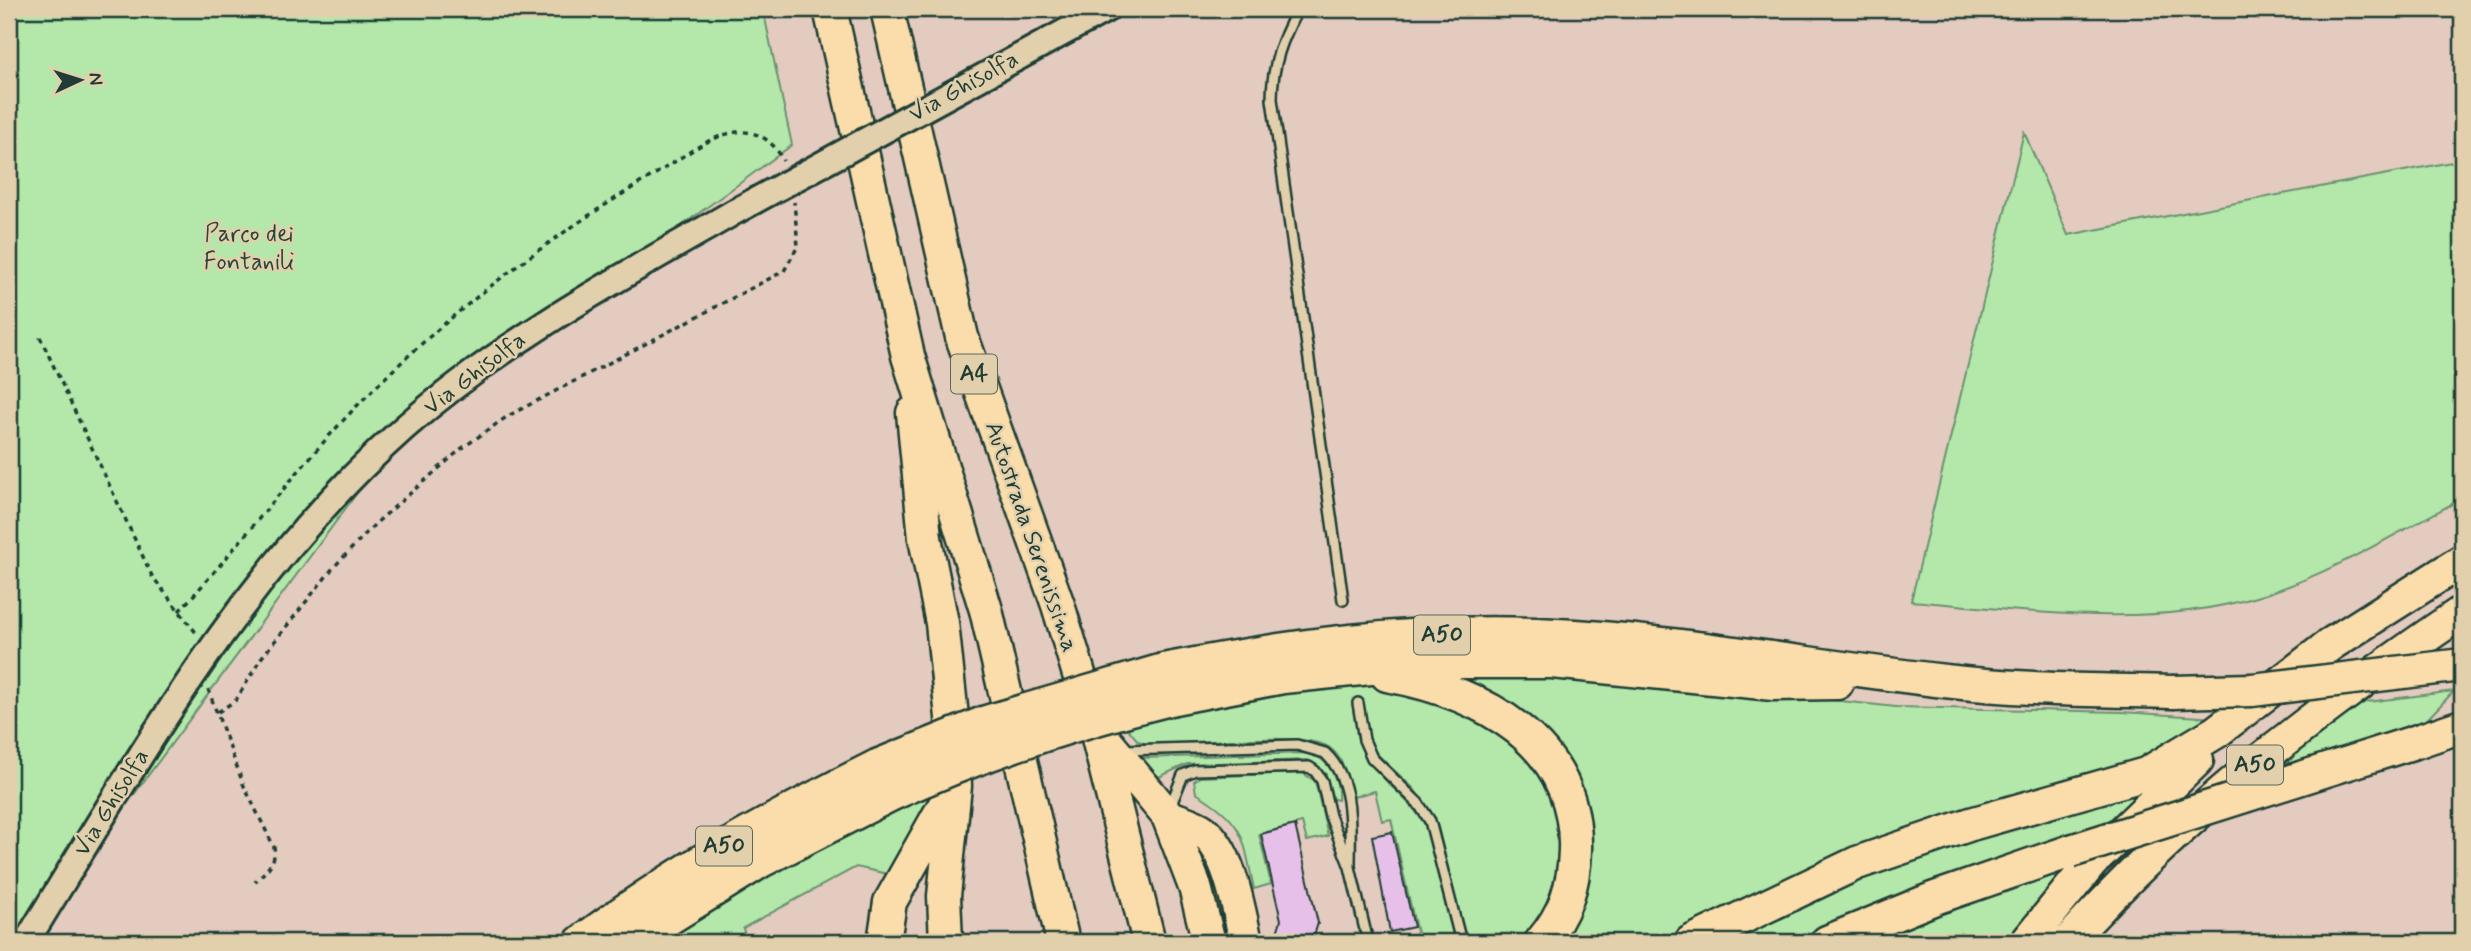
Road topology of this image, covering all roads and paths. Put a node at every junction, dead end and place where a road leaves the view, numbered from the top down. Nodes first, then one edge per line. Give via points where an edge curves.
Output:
1 (830, 9) edge
2 (887, 9) edge
3 (1107, 9) edge
4 (1298, 9) edge
5 (40, 337) dead end
6 (908, 355) junction
7 (2462, 561) edge
8 (1343, 600) dead end
9 (2462, 612) edge
10 (209, 649) junction
11 (2462, 665) edge
12 (196, 670) junction
13 (1337, 670) junction
14 (1948, 681) junction
15 (1169, 684) junction
16 (2259, 702) junction
17 (1358, 703) dead end
18 (2462, 726) edge
19 (1105, 739) junction
20 (955, 786) junction
21 (1168, 816) junction
22 (1350, 867) junction
23 (255, 882) dead end
24 (640, 938) edge
25 (26, 942) edge
26 (581, 942) edge
27 (884, 942) edge
28 (946, 942) edge
29 (1063, 942) edge
30 (1149, 942) edge
31 (1209, 942) edge
32 (1246, 942) edge
33 (1368, 942) edge
34 (1461, 942) edge
35 (1541, 942) edge
36 (1691, 942) edge
37 (1827, 942) edge
38 (2027, 942) edge
39 (2068, 942) edge

1 - 6 highway, A4
2 - 19 highway, Autostrada Serenissima / A4 via 962,337
3 - 10 street, Via Ghisolfa, bridge via 736,211 551,319 439,399 358,471 258,583
4 - 8 lane via 1272,70 1272,99
5 - 10 path via 152,576
6 - 20 highway via 925,538 947,670
6 - 29 highway, A4 via 986,610
7 - 16 highway via 2332,644
9 - 39 highway, A50 via 2294,731 2165,841
10 - 12 street, Via Ghisolfa
11 - 14 highway, A50, bridge via 2265,689 2172,692
12 - 23 path via 214,700 244,786 274,847 276,856
12 - 25 street, Via Ghisolfa
13 - 14 highway via 1429,662 1552,662 1773,684
13 - 15 highway via 1239,684
13 - 35 highway via 1409,679 1461,695 1505,718 1544,753 1566,793 1575,840 1571,888 1563,912
14 - 15 highway, A50 via 1722,652 1525,634 1332,642
15 - 24 highway, bridge via 890,794 761,861
15 - 26 highway, A50, bridge via 986,722 877,766 725,845 665,881
16 - 36 highway via 2146,774 1970,824 1857,863
16 - 38 highway via 2092,862
17 - 34 lane via 1372,758 1430,821
18 - 37 highway, bridge via 2071,850
19 - 21 highway
19 - 22 lane via 1153,751 1297,746 1325,753 1342,778 1349,811
19 - 30 highway, Autostrada Serenissima / A4
20 - 27 highway via 890,902
20 - 28 highway via 944,895
21 - 22 lane via 1180,781 1188,772 1309,767 1322,782
21 - 31 highway via 1195,887
21 - 32 highway via 1203,831 1214,844 1231,883
22 - 33 lane

